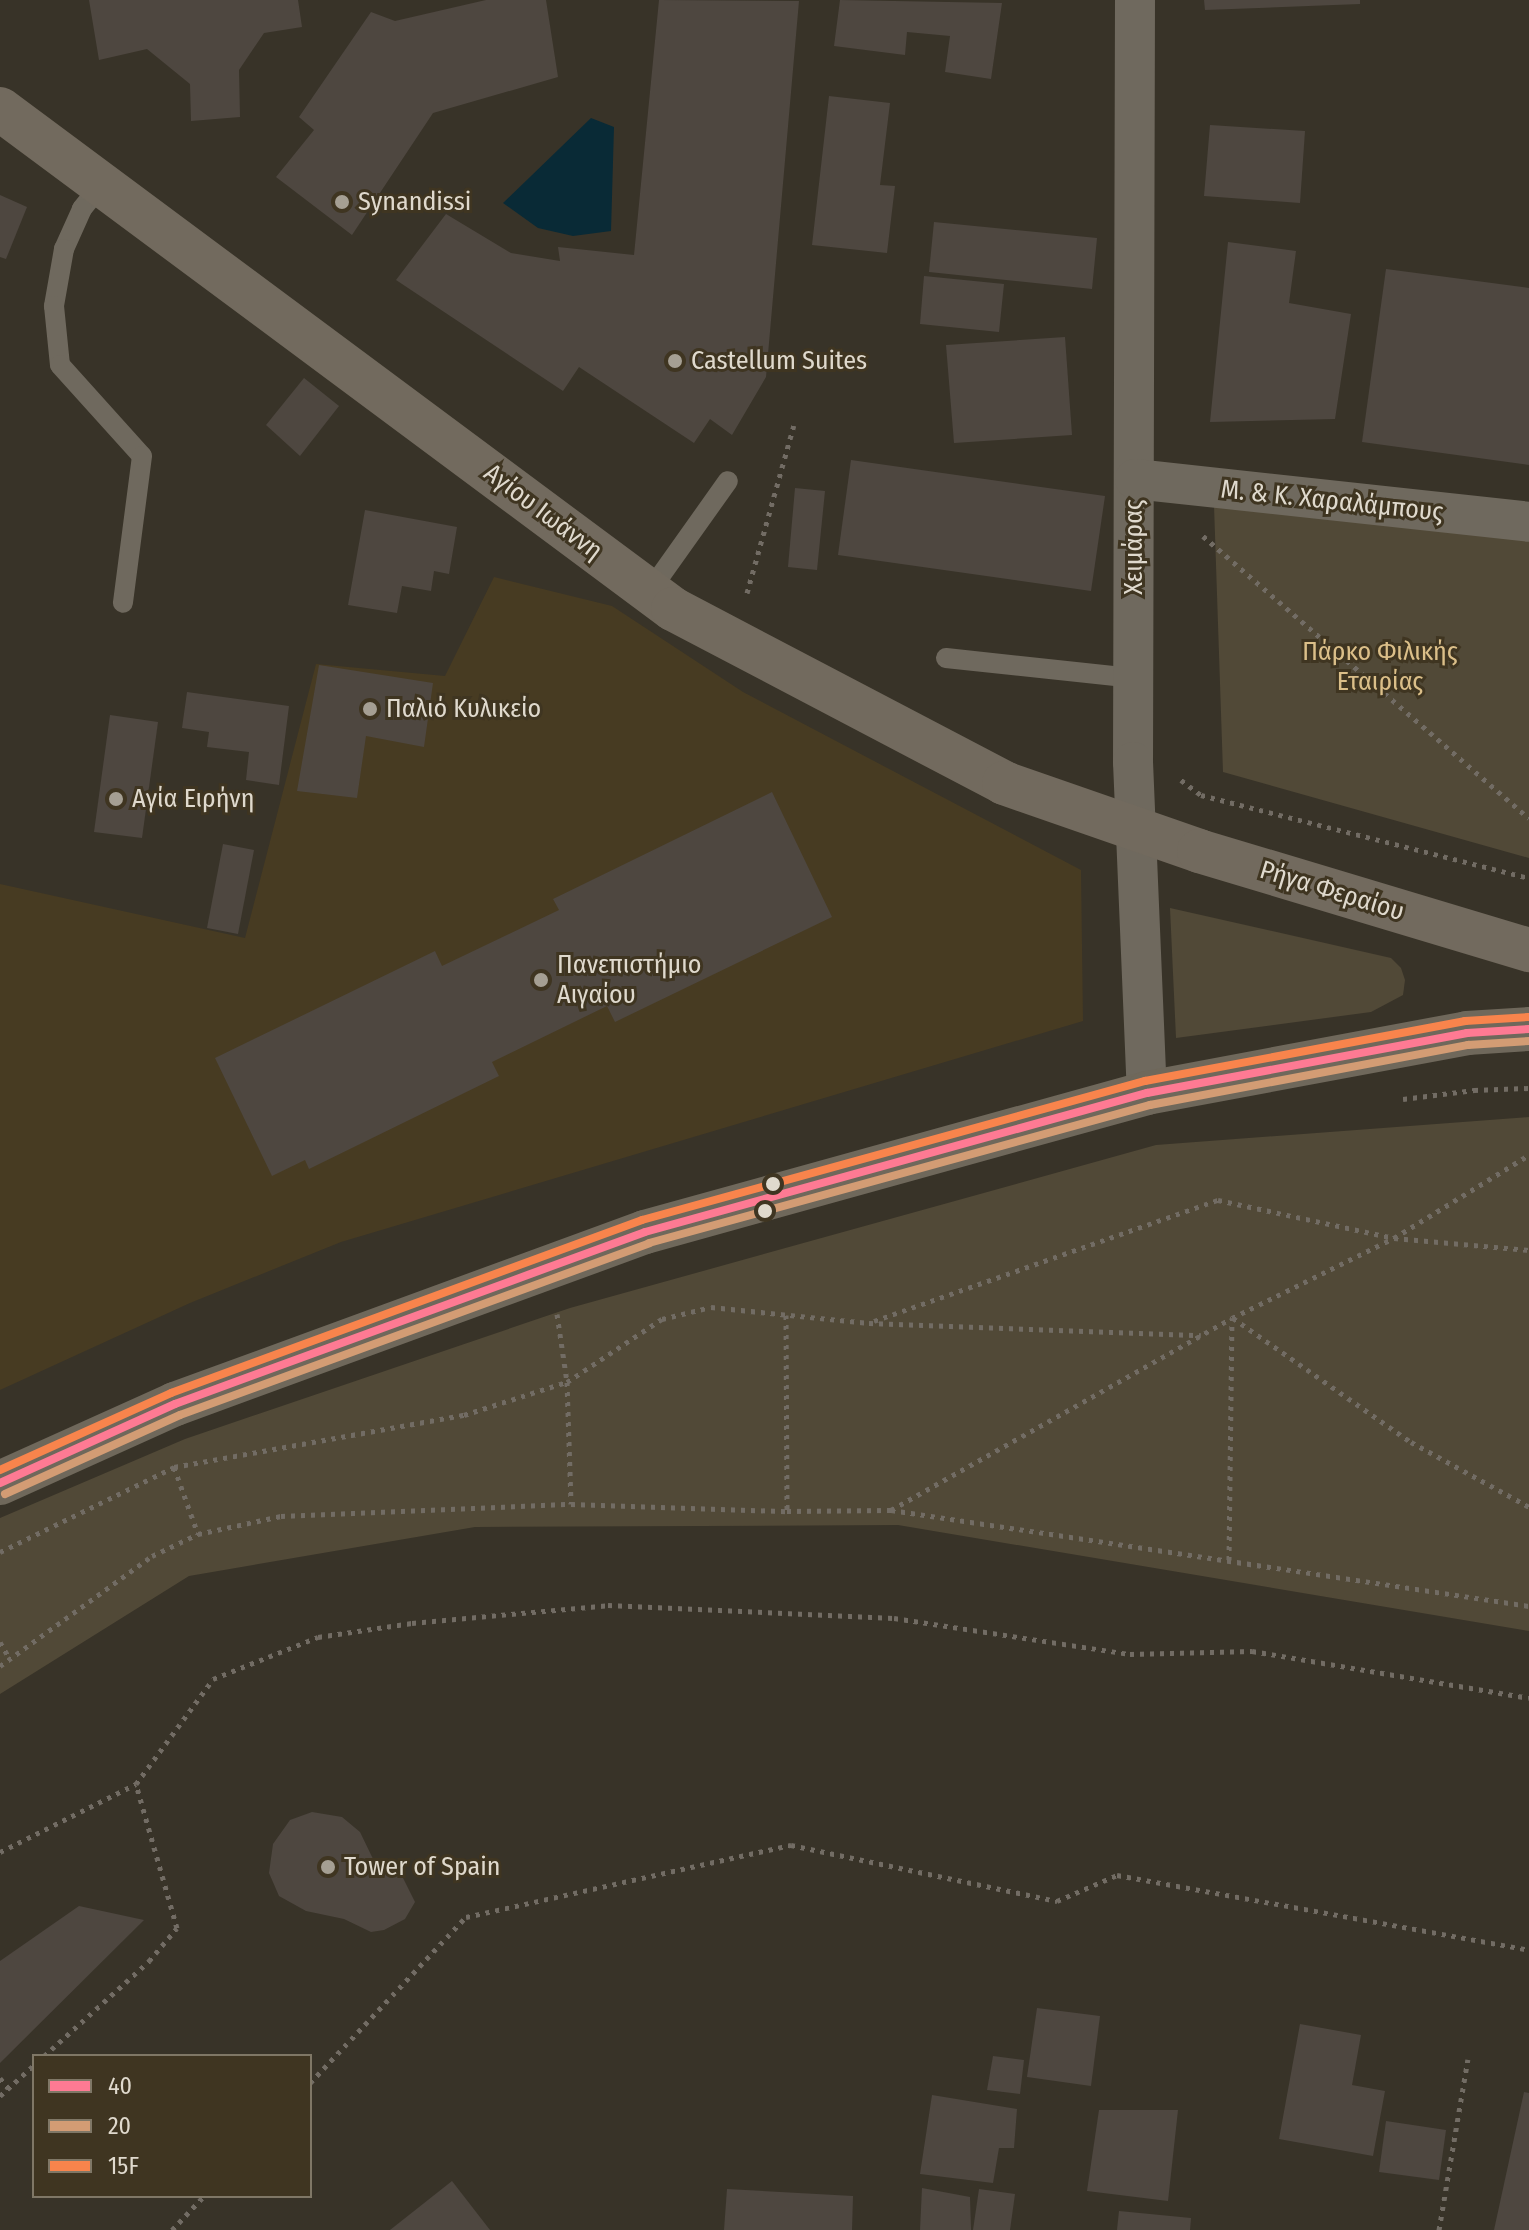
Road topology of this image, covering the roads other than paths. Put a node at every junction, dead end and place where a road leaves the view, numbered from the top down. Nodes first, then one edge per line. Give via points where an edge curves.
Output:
1 (1135, 0) edge
2 (0, 109) edge
3 (102, 184) junction
4 (728, 481) dead end
5 (1152, 481) junction
6 (1529, 522) edge
7 (649, 592) junction
8 (123, 603) dead end
9 (946, 658) dead end
10 (1134, 678) junction
11 (1136, 831) junction
12 (1529, 950) edge
13 (1529, 1029) edge
14 (1147, 1093) junction
15 (0, 1483) edge

1 - 5 street, Χειμάρας
2 - 3 street, Αγίου Ιωάννη
3 - 7 street, Αγίου Ιωάννη
3 - 8 lane via 82,209 64,249 54,306 60,365 142,456
4 - 7 lane
5 - 6 street, Μ. & Κ. Χαραλάμπους
5 - 10 street, Χειμάρας
7 - 11 street, Αγίου Ιωάννη via 1004,783
9 - 10 lane
10 - 11 street, Χειμάρας
11 - 12 street, Ρήγα Φεραίου
11 - 14 street, Χειμάρας
13 - 14 main road via 1467,1033
14 - 15 main road via 645,1232 175,1404

